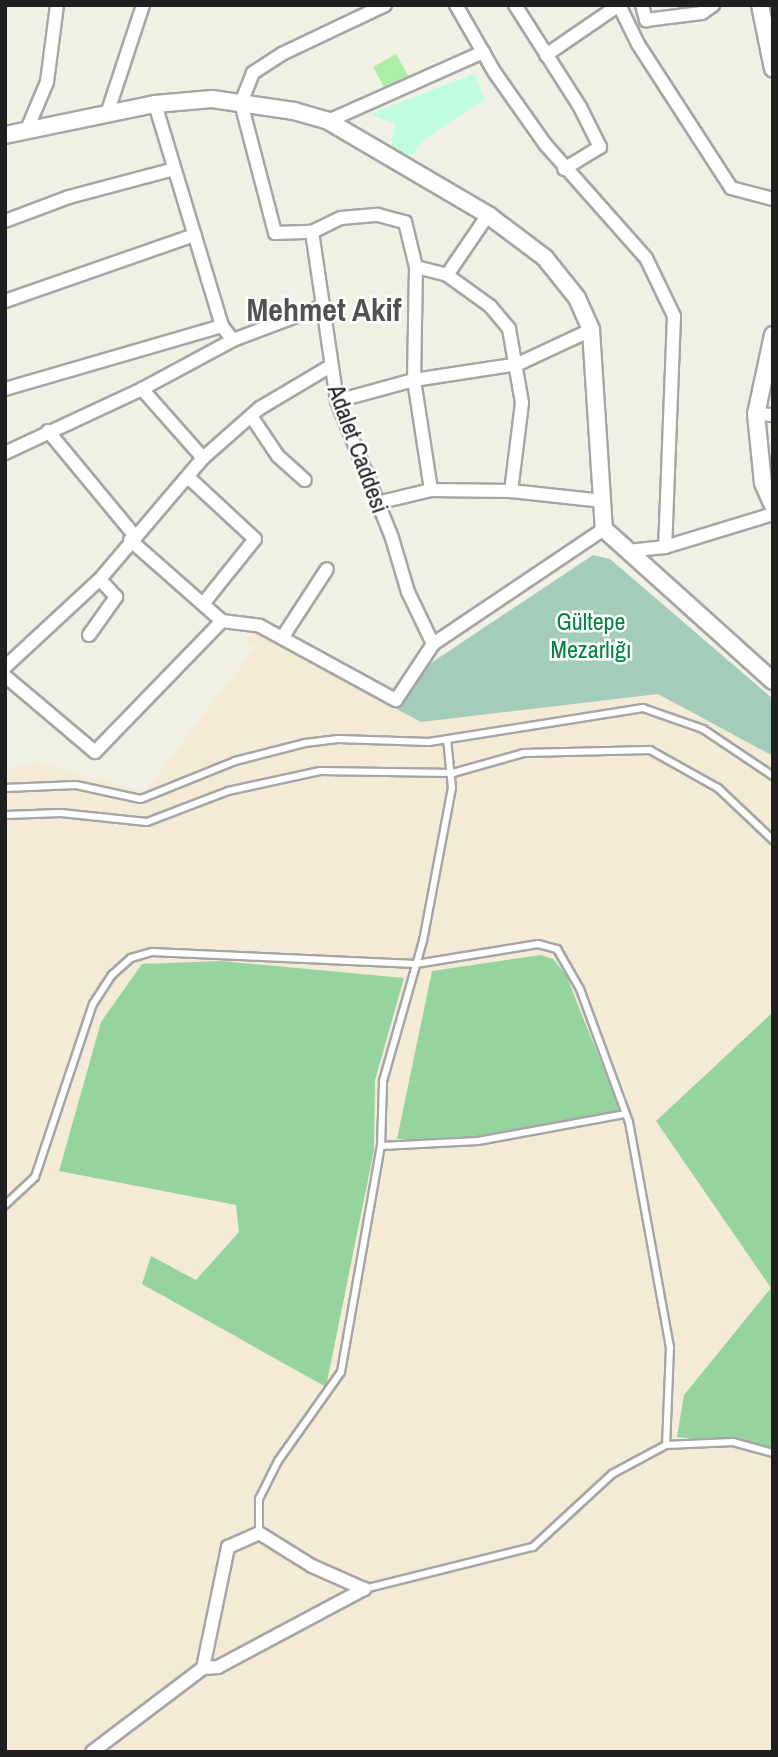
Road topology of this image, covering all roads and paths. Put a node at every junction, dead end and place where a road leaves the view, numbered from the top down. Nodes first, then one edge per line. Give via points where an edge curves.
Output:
1 (57, 5) edge
2 (143, 5) edge
3 (385, 5) edge
4 (456, 5) edge
5 (515, 5) edge
6 (642, 5) edge
7 (760, 5) edge
8 (705, 8) edge
9 (483, 52) junction
10 (546, 55) junction
11 (773, 69) edge
12 (241, 103) junction
13 (155, 104) junction
14 (108, 111) junction
15 (328, 121) junction
16 (28, 127) junction
17 (5, 135) edge
18 (174, 169) junction
19 (564, 169) junction
20 (773, 198) edge
21 (488, 215) junction
22 (5, 221) edge
23 (312, 232) junction
24 (195, 235) junction
25 (416, 267) junction
26 (447, 275) junction
27 (5, 301) edge
28 (323, 306) junction
29 (222, 326) junction
30 (591, 330) junction
31 (773, 335) edge
32 (233, 340) junction
33 (518, 364) junction
34 (328, 367) junction
35 (414, 380) junction
36 (5, 389) edge
37 (142, 389) junction
38 (337, 401) junction
39 (764, 414) edge
40 (251, 415) junction
41 (48, 431) junction
42 (5, 453) edge
43 (203, 458) junction
44 (188, 477) junction
45 (305, 480) dead end
46 (768, 483) edge
47 (431, 490) junction
48 (511, 491) junction
49 (603, 501) junction
50 (377, 503) junction
51 (773, 505) edge
52 (773, 514) edge
53 (604, 529) junction
54 (132, 538) junction
55 (665, 547) junction
56 (628, 551) junction
57 (327, 569) dead end
58 (100, 579) junction
59 (203, 604) junction
60 (222, 621) junction
61 (89, 635) dead end
62 (282, 638) junction
63 (433, 644) junction
64 (5, 667) edge
65 (5, 676) edge
66 (773, 681) edge
67 (447, 739) junction
68 (453, 773) junction
69 (773, 776) edge
70 (5, 788) edge
71 (5, 815) edge
72 (773, 840) edge
73 (416, 964) junction
74 (625, 1114) junction
75 (381, 1146) junction
76 (5, 1205) edge
77 (666, 1445) junction
78 (773, 1453) edge
79 (259, 1533) junction
80 (364, 1589) junction
81 (202, 1668) junction
82 (92, 1752) edge

1 - 16 street via 47,82
2 - 14 street
3 - 12 street via 282,54 253,73
4 - 9 street
5 - 10 street
6 - 8 street via 646,20
7 - 11 street
9 - 15 street
9 - 19 street
10 - 19 street via 600,147
10 - 20 street via 619,5 731,188
12 - 13 street via 212,99
12 - 15 street
12 - 23 street via 275,233
13 - 14 street
13 - 18 street
14 - 16 street
15 - 21 street
16 - 17 street
18 - 22 street via 69,197
18 - 24 street
19 - 55 street via 646,258 674,316
21 - 26 street
21 - 30 street via 545,258 576,298
23 - 25 street via 341,218 378,215 405,222
23 - 28 street, Adalet Caddesi
24 - 27 street
24 - 29 street
25 - 26 street
25 - 35 street
26 - 33 street via 490,306 509,329
28 - 32 street
28 - 34 street, Adalet Caddesi
29 - 32 street
29 - 36 street
30 - 33 street
30 - 49 street
31 - 39 street
32 - 37 street
33 - 35 street
33 - 48 street via 522,403
34 - 38 street, Adalet Caddesi
34 - 40 street
35 - 38 street
35 - 47 street
37 - 41 street
37 - 43 street
38 - 50 street, Adalet Caddesi
39 - 46 street
40 - 43 street
40 - 45 street via 278,456
41 - 42 street
41 - 54 street
43 - 44 street
44 - 54 street
44 - 59 street via 255,539
46 - 51 street
47 - 48 street
47 - 50 street
48 - 49 street
49 - 53 street
50 - 63 street, Adalet Caddesi via 408,593
52 - 55 street
53 - 56 street
53 - 63 street
54 - 58 street
54 - 59 street
55 - 56 street
56 - 66 street
57 - 62 street
58 - 61 street via 116,597
58 - 64 street
59 - 60 street
60 - 62 street via 261,626
60 - 65 street via 95,752
62 - 63 street via 396,700
67 - 68 lane
67 - 69 lane via 643,708 703,729
67 - 70 lane via 305,743 235,761 158,796 141,799 76,785
68 - 71 lane via 320,771 228,791 147,821 61,813
68 - 72 lane via 524,753 650,750 718,788
68 - 73 lane
73 - 74 lane via 538,944 557,949 580,989
73 - 75 lane via 383,1081
73 - 76 lane via 152,952 131,958 112,975 93,1004 35,1177
74 - 75 lane via 478,1141
74 - 77 lane via 670,1347
75 - 79 lane via 341,1372 278,1461 259,1499
77 - 78 lane via 733,1443
77 - 80 lane via 612,1474 533,1547
79 - 80 street via 312,1566
79 - 81 street via 228,1547
80 - 81 street via 218,1667
81 - 82 street

